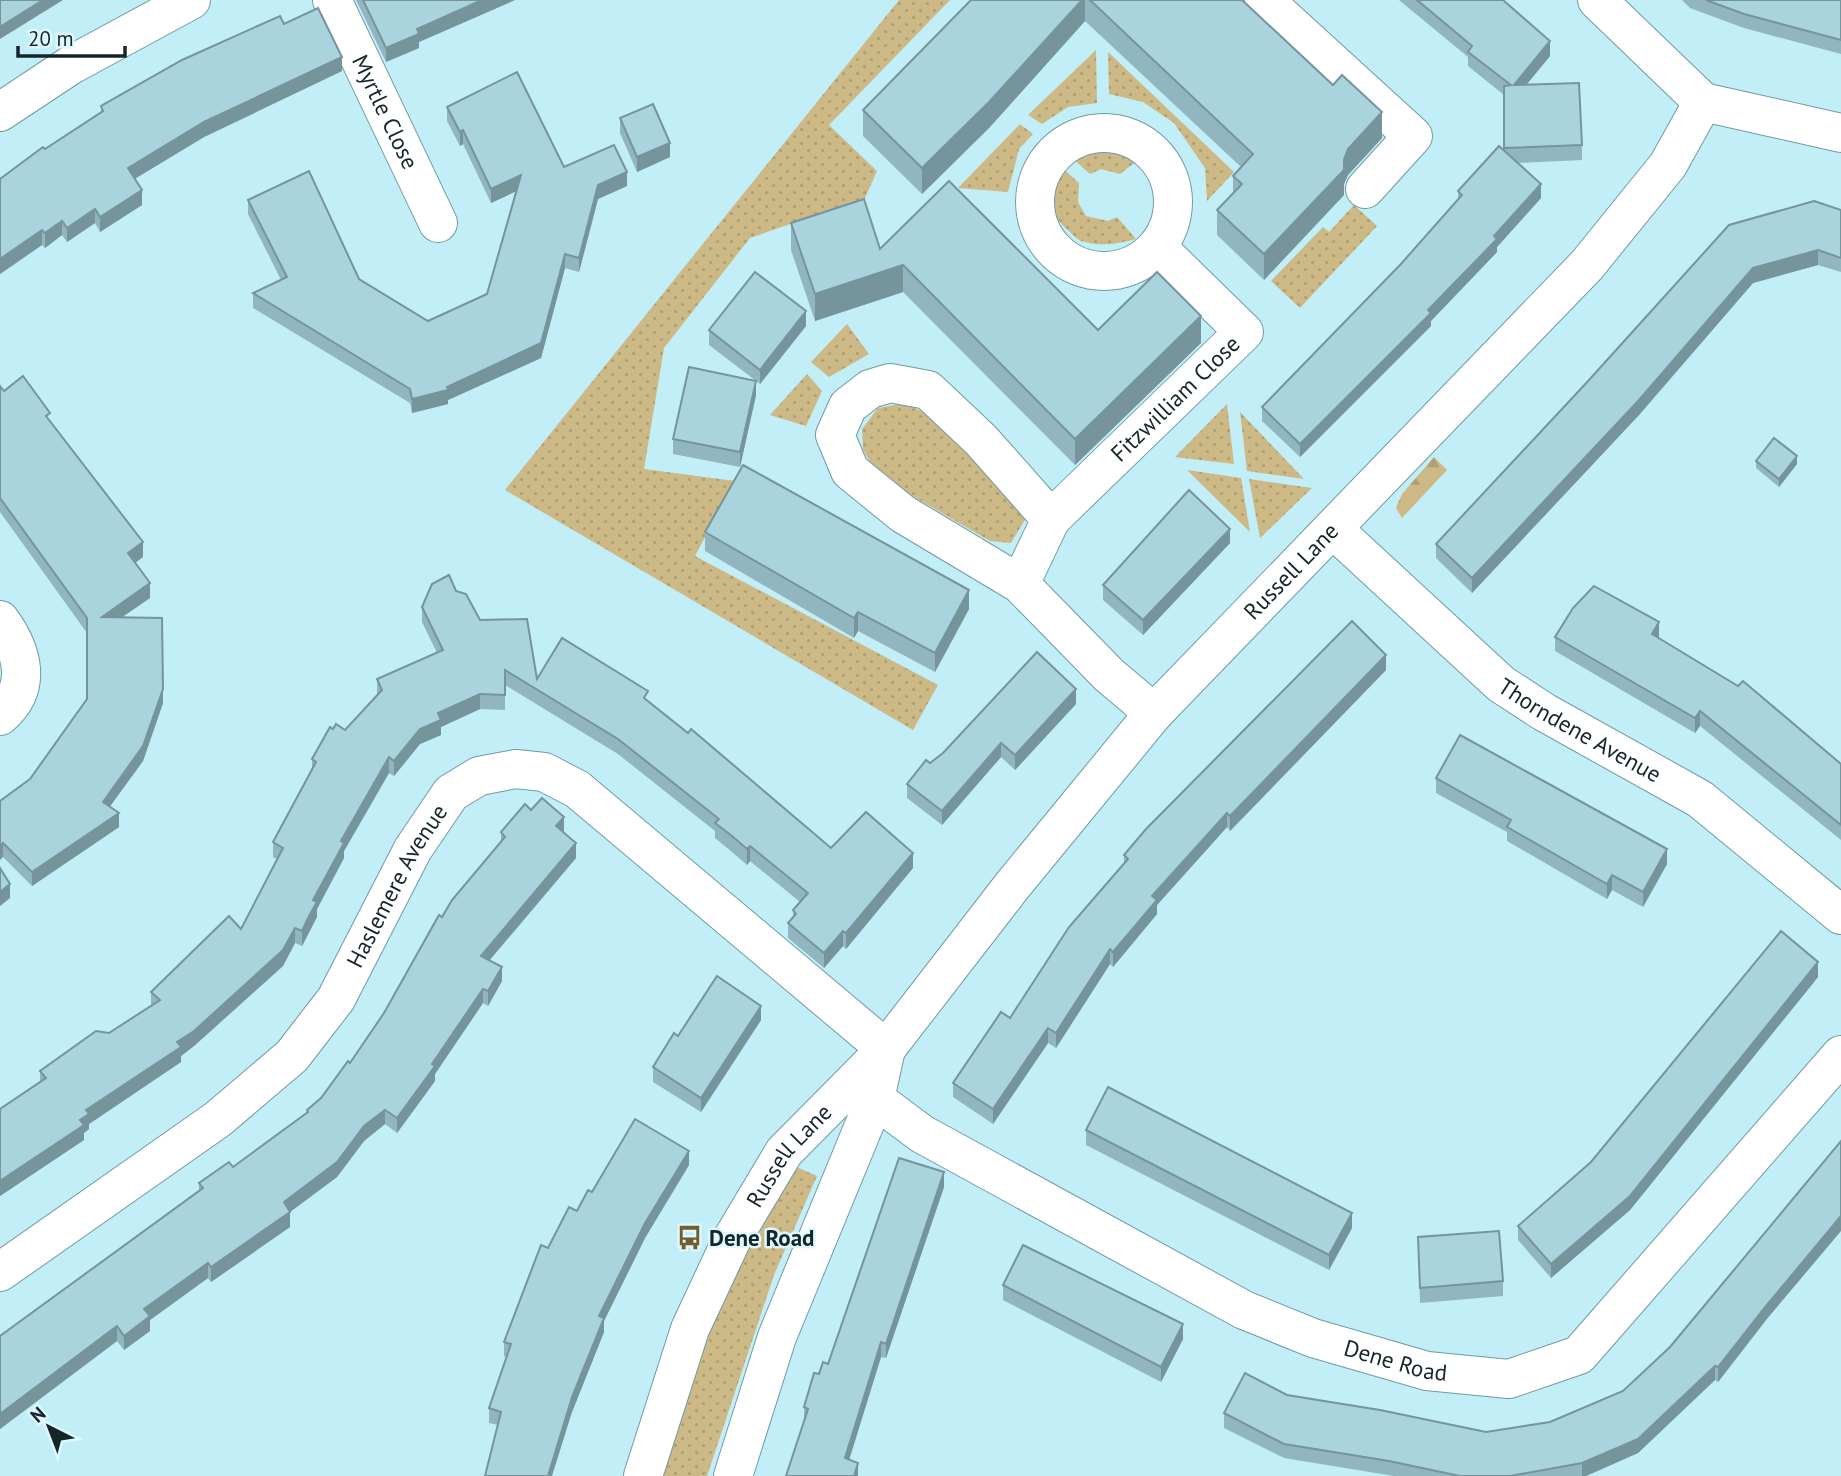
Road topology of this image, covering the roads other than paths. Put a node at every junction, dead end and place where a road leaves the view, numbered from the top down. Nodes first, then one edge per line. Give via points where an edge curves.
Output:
1 (191, 0) edge
2 (332, 0) edge
3 (1264, 0) edge
4 (1597, 0) edge
5 (1703, 102) junction
6 (0, 112) edge
7 (1841, 133) edge
8 (1365, 189) dead end
9 (438, 223) dead end
10 (1158, 248) dead end
11 (1051, 519) junction
12 (1333, 529) junction
13 (1020, 584) junction
14 (0, 620) edge
15 (1154, 713) junction
16 (0, 716) edge
17 (1841, 915) edge
18 (886, 1049) junction
19 (1841, 1055) edge
20 (875, 1099) junction
21 (0, 1272) edge
22 (643, 1476) edge
23 (733, 1476) edge

1 - 6 street via 71,65
2 - 9 street, Myrtle Close
3 - 8 street via 1413,136
4 - 5 street
5 - 7 street
5 - 12 street, Russell Lane via 1668,165 1587,265
10 - 11 street, Fitzwilliam Close via 1244,332
11 - 13 street
11 - 13 street via 981,440 928,390 890,383 870,389 848,406 835,435 850,471 903,514
12 - 15 street, Russell Lane
12 - 17 street, Thorndene Avenue via 1501,684 1700,799
13 - 15 street via 1109,675
14 - 16 street via 12,635 23,671 12,706
15 - 18 street, Russell Lane
18 - 20 street, Russell Lane
18 - 21 street, Haslemere Avenue via 577,789 544,772 516,769 479,776 451,793 412,849 336,999 292,1056 218,1119
18 - 22 street, Russell Lane via 784,1152 732,1239 690,1329
19 - 20 street, Dene Road via 1579,1355 1509,1379 1427,1371 1313,1338 1244,1310 922,1133
20 - 23 street, Russell Lane via 777,1337

